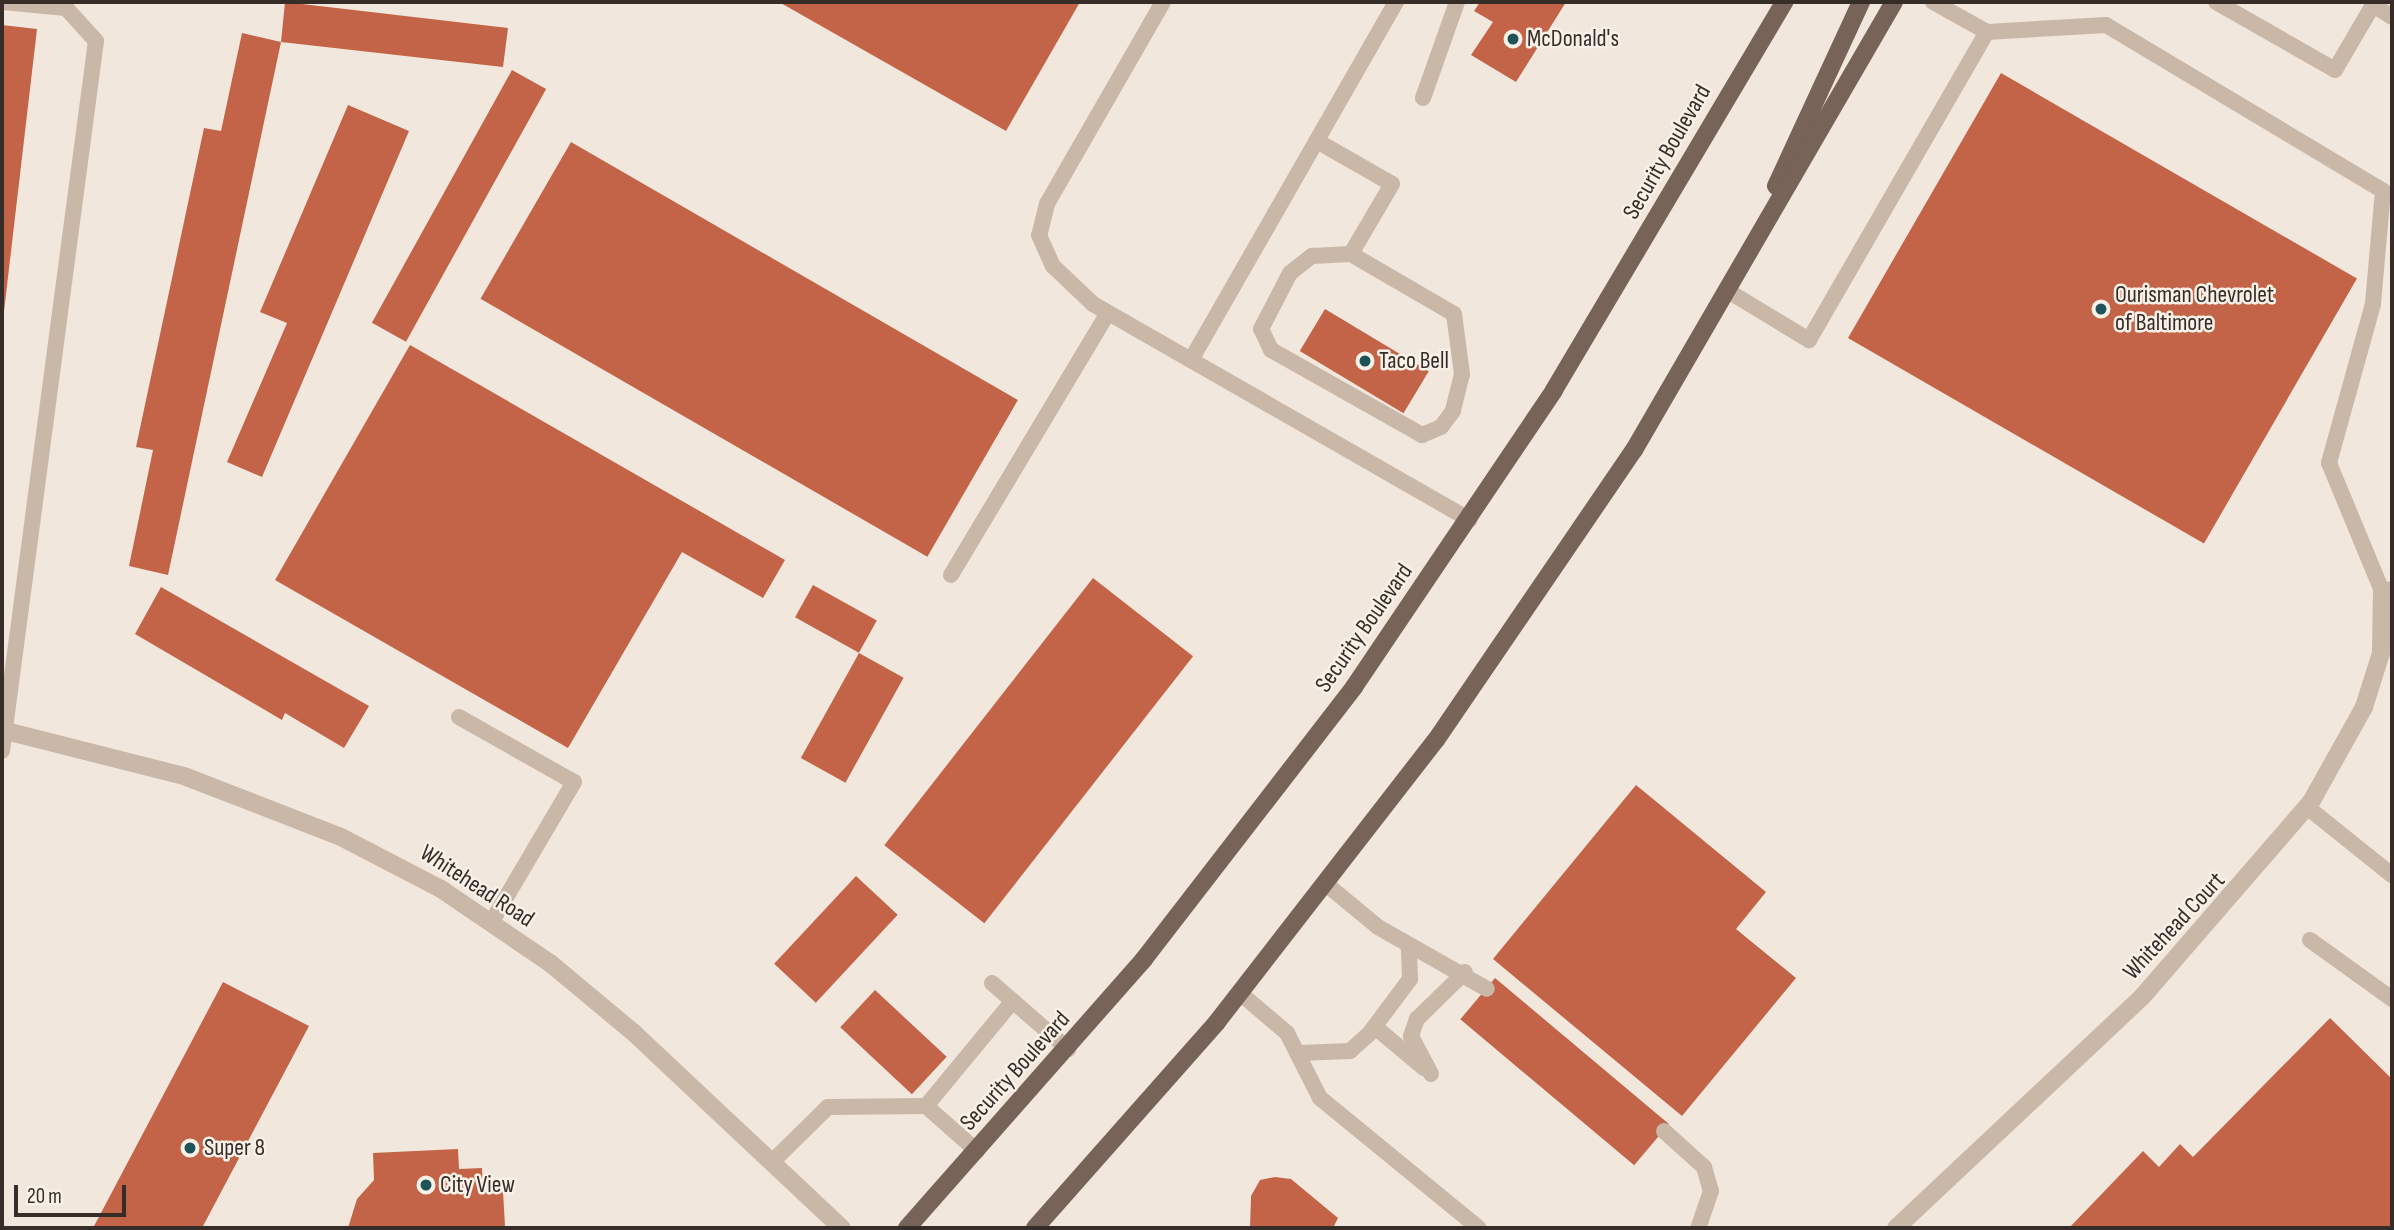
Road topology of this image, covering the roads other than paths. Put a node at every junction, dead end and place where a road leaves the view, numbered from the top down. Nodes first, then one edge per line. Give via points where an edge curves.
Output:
1 (2, 2) edge
2 (1163, 2) edge
3 (1396, 2) edge
4 (1457, 2) edge
5 (1784, 2) edge
6 (1861, 2) edge
7 (1894, 2) edge
8 (1933, 2) edge
9 (2216, 2) edge
10 (2392, 17) edge
11 (1987, 32) junction
12 (1423, 98) dead end
13 (1317, 141) junction
14 (1351, 254) junction
15 (1728, 291) junction
16 (1108, 313) junction
17 (1191, 360) junction
18 (1470, 520) junction
19 (951, 575) dead end
20 (2387, 590) edge
21 (459, 717) dead end
22 (3, 731) edge
23 (2, 751) edge
24 (2307, 807) junction
25 (2392, 875) edge
26 (1326, 884) junction
27 (492, 921) junction
28 (2310, 940) dead end
29 (1409, 946) junction
30 (1465, 972) junction
31 (992, 983) dead end
32 (1487, 989) dead end
33 (1240, 993) junction
34 (2392, 999) edge
35 (1013, 1001) junction
36 (1375, 1027) junction
37 (1068, 1049) junction
38 (1300, 1053) junction
39 (926, 1106) junction
40 (1664, 1131) dead end
41 (977, 1151) junction
42 (772, 1162) junction
43 (842, 1228) edge
44 (907, 1228) edge
45 (1035, 1228) edge
46 (1479, 1228) edge
47 (1698, 1228) edge
48 (1896, 1228) edge

1 - 22 lane via 66,8 96,41
2 - 16 lane via 1047,204 1039,235 1067,286
3 - 13 lane
4 - 12 lane
5 - 18 main road, Security Boulevard
6 - 15 main road
7 - 15 main road
8 - 11 lane
9 - 10 lane via 2335,70 2373,5
11 - 15 lane via 1809,340
11 - 20 lane via 2106,25 2383,191 2373,304 2329,463
13 - 14 lane via 1392,184
13 - 17 lane
14 - 14 lane via 1312,256 1290,273 1261,329 1271,350 1422,435 1441,427 1453,411 1462,374 1454,314
15 - 26 main road via 1552,574
16 - 17 lane
16 - 19 lane
17 - 18 lane
18 - 37 main road, Security Boulevard via 1254,820
20 - 24 street, Whitehead Court via 2381,653 2364,707
21 - 27 lane via 574,782
22 - 23 lane
22 - 27 street, Whitehead Road via 172,772 269,806 411,871
24 - 25 lane
24 - 48 street, Whitehead Court via 2142,997
26 - 29 lane
26 - 33 main road
27 - 42 street, Whitehead Road via 634,1033
28 - 34 lane
29 - 30 lane
29 - 36 lane via 1410,979
30 - 32 lane
30 - 36 lane via 1417,1019 1411,1036 1431,1074
31 - 35 lane
33 - 38 lane
33 - 45 main road via 1130,1128
35 - 37 lane
35 - 39 lane
36 - 38 lane via 1350,1051
37 - 41 main road, Security Boulevard
38 - 46 lane via 1320,1098
39 - 41 lane
39 - 42 lane via 828,1107
40 - 47 lane via 1704,1167 1711,1191
41 - 44 main road, Security Boulevard
42 - 43 street, Whitehead Road

